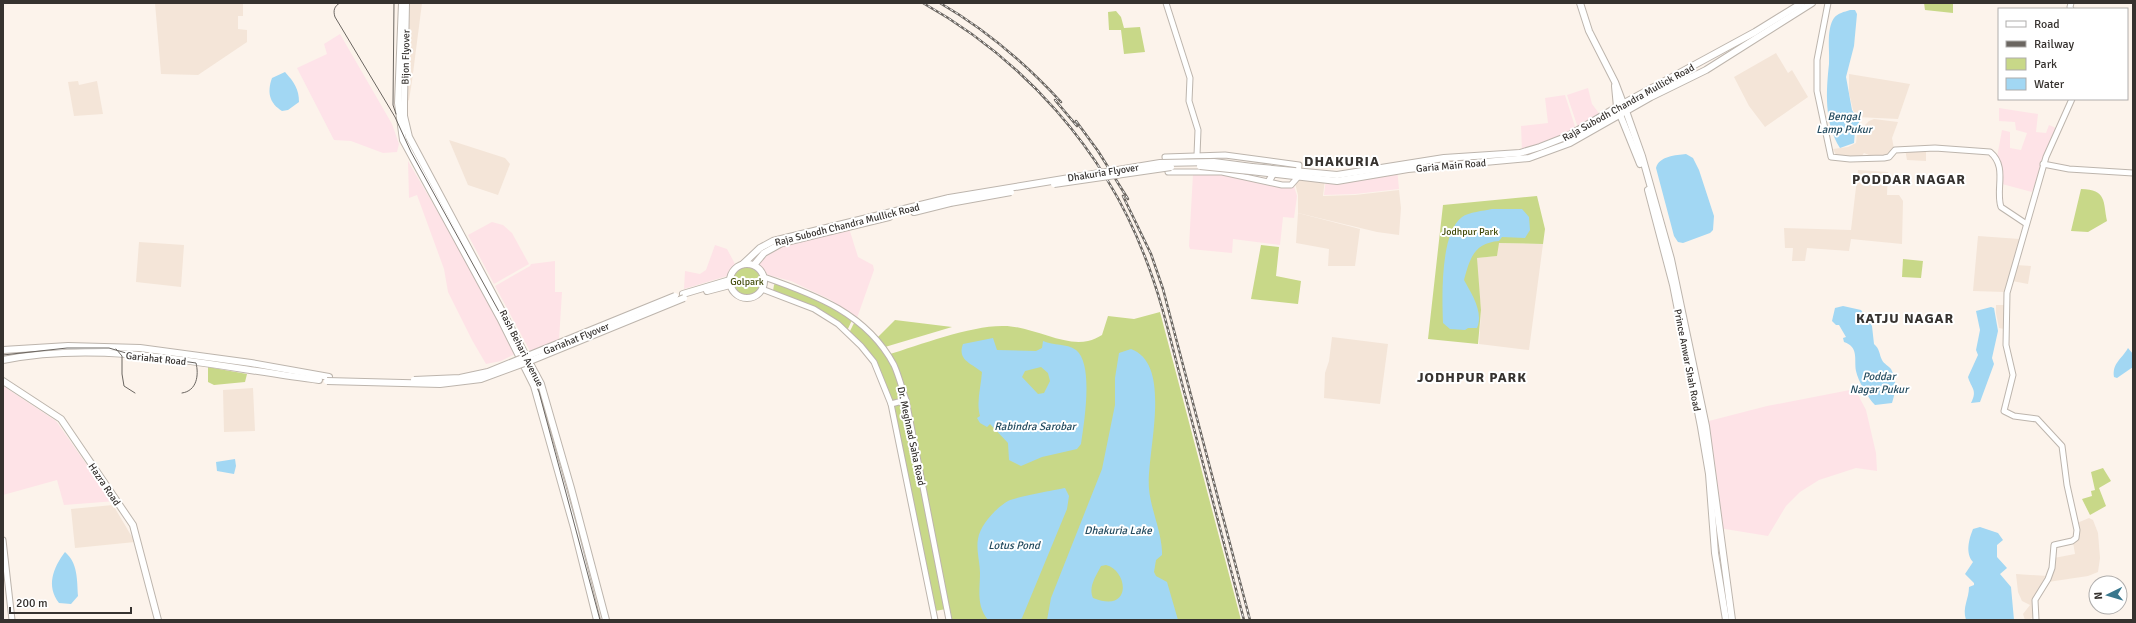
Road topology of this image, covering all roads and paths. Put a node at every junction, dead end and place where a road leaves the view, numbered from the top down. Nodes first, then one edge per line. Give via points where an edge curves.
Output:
1 (402, 3) edge
2 (406, 3) edge
3 (1166, 3) edge
4 (1580, 3) edge
5 (1802, 3) edge
6 (1812, 3) edge
7 (1828, 3) edge
8 (1615, 82) junction
9 (2072, 100) edge
10 (1623, 103) junction
11 (401, 106) junction
12 (1617, 107) junction
13 (1626, 110) junction
14 (1620, 114) junction
15 (1197, 155) junction
16 (2044, 164) junction
17 (1274, 168) junction
18 (1298, 171) junction
19 (2133, 173) edge
20 (1269, 181) junction
21 (935, 204) junction
22 (2025, 223) junction
23 (743, 264) junction
24 (754, 265) junction
25 (764, 276) junction
26 (730, 283) junction
27 (762, 289) junction
28 (3, 350) edge
29 (3, 360) edge
30 (307, 376) junction
31 (3, 381) edge
32 (906, 400) junction
33 (891, 404) junction
34 (3, 540) edge
35 (12, 620) edge
36 (158, 620) edge
37 (597, 620) edge
38 (606, 620) edge
39 (935, 620) edge
40 (949, 620) edge
41 (1726, 620) edge
42 (1732, 620) edge
43 (2036, 620) edge

1 - 11 main road, Bijon Flyover
2 - 11 main road, Bijon Flyover
3 - 15 street via 1190,78 1189,101 1198,130
4 - 8 main road, Prince Anwar Shah Road via 1587,26
5 - 10 main road, Raja Subodh Chandra Mullick Road via 1716,54
6 - 13 main road, Raja Subodh Chandra Mullick Road via 1710,67
7 - 22 street via 1817,60 1817,92 1831,156 1850,159 1884,158 1889,157 1895,150 1915,148 1990,152 1998,161 2000,168 2001,207
8 - 10 main road, Prince Anwar Shah Road
8 - 12 main road, Prince Anwar Shah Road
9 - 16 street
10 - 12 main road, Raja Subodh Chandra Mullick Road
10 - 13 main road, Prince Anwar Shah Road
11 - 37 main road, Rash Behari Avenue via 403,140 406,148 520,357 540,404
11 - 38 main road, Rash Behari Avenue via 410,139 541,384
12 - 14 main road, Prince Anwar Shah Road
12 - 18 main road, Raja Subodh Chandra Mullick Road via 1568,136 1520,153 1444,158 1337,175
13 - 14 main road, Raja Subodh Chandra Mullick Road
13 - 42 main road, Prince Anwar Shah Road via 1658,209 1678,285 1712,461
14 - 18 main road, Garia Main Road via 1570,143 1529,158 1408,169 1346,180
14 - 41 main road, Prince Anwar Shah Road via 1640,162 1673,285 1706,458
15 - 17 street via 1225,155
15 - 20 street via 1165,156 1168,172 1222,172
16 - 19 street via 2070,169
16 - 22 street
17 - 18 main road, Garia Main Road
17 - 18 street
17 - 20 main road
17 - 21 main road, Dhakuria Flyover, bridge via 1152,168
18 - 20 street via 1291,185
21 - 23 main road, Raja Subodh Chandra Mullick Road via 783,238 765,245
21 - 24 main road via 782,243 764,253
22 - 43 street via 2007,292 2006,345 2013,375 2004,411 2014,416 2037,419 2062,446 2077,530 2076,538 2072,541 2054,545 2052,568 2048,579 2034,600
23 - 24 main road
23 - 26 main road via 735,269
24 - 25 main road
25 - 27 main road
25 - 32 street, Dr. Meghnad Saha Road via 820,297 858,321 875,337 895,367
26 - 27 main road via 735,294 747,298 758,294
26 - 30 main road, Gariahat Flyover, bridge via 684,296 521,365 481,379 435,384
27 - 33 street, Dr. Meghnad Saha Road via 808,307 838,324 874,362
28 - 30 main road, Gariahat Road via 68,346 140,348 288,370
29 - 30 main road, Gariahat Road via 56,354 107,353
31 - 36 main road, Hazra Road via 61,419 133,525
32 - 33 street
32 - 40 street, Dr. Meghnad Saha Road
33 - 39 street, Dr. Meghnad Saha Road
34 - 35 street

